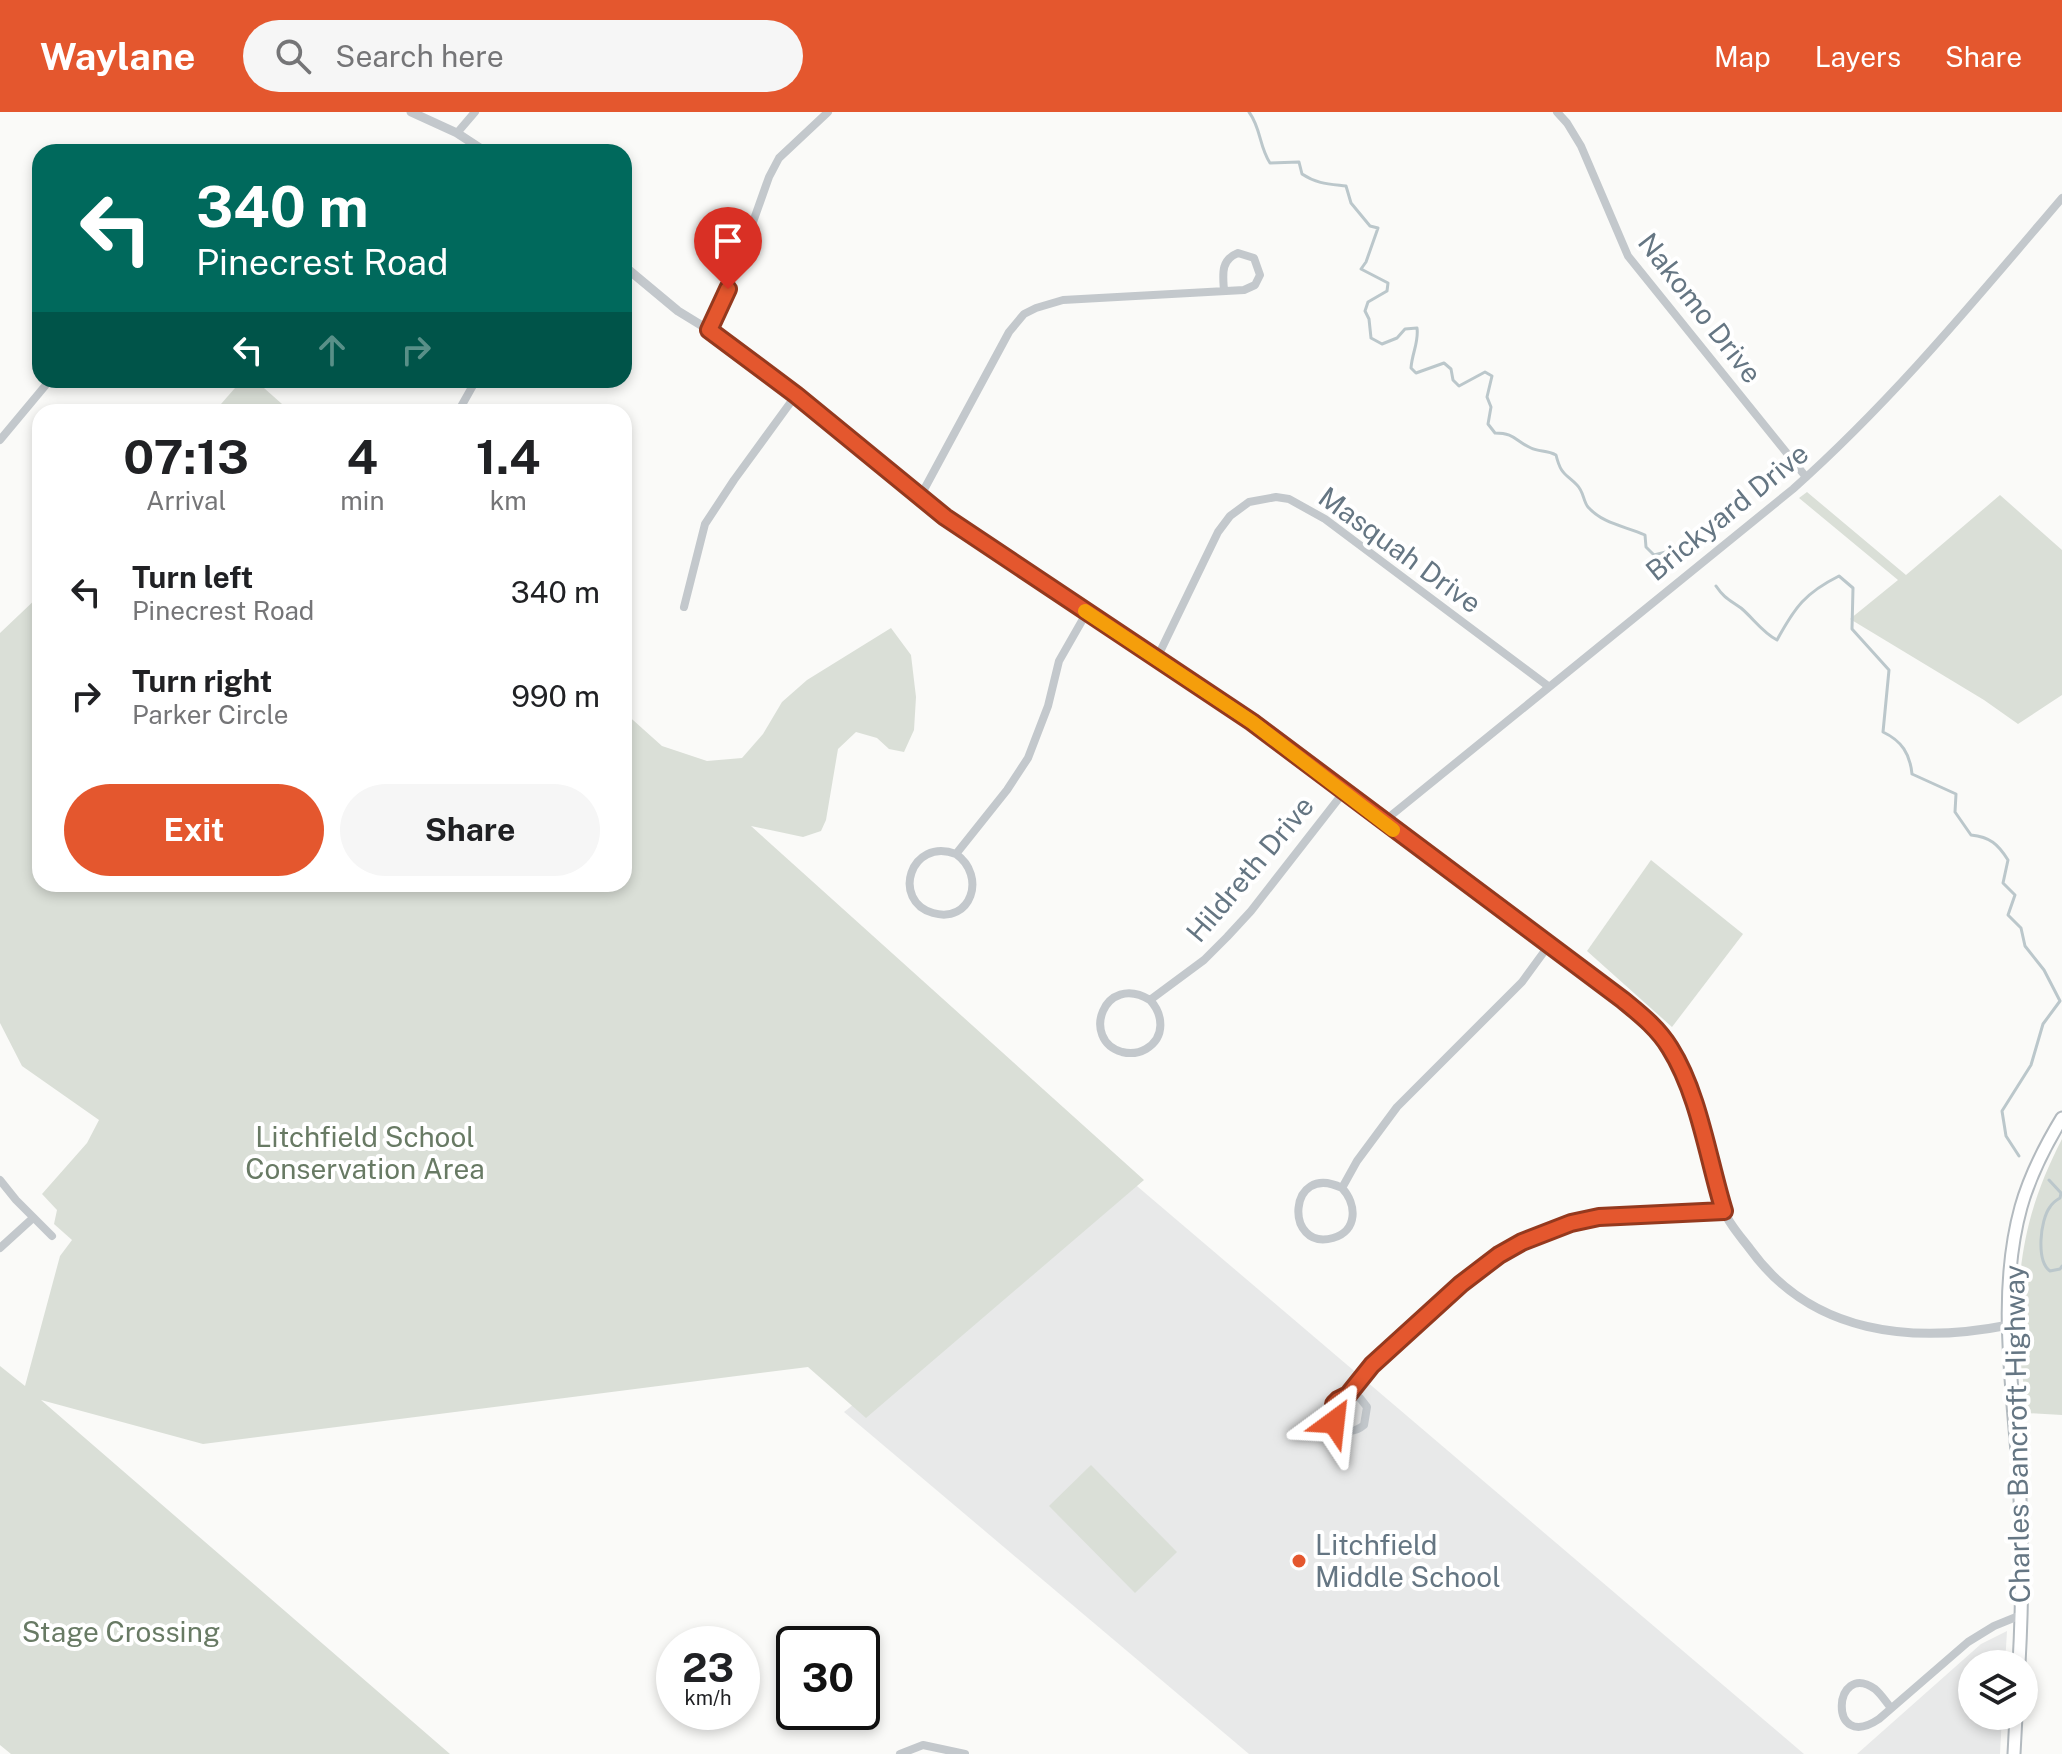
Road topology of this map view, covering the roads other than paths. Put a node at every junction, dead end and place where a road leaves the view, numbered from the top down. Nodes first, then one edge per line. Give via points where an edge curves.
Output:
1 (411, 112) edge
2 (475, 112) edge
3 (828, 112) edge
4 (1557, 112) edge
5 (457, 133) junction
6 (474, 144) edge
7 (2062, 198) edge
8 (632, 273) edge
9 (1224, 291) junction
10 (709, 330) junction
11 (43, 388) edge
12 (796, 395) junction
13 (0, 440) edge
14 (1806, 477) junction
15 (920, 497) junction
16 (684, 607) dead end
17 (1087, 612) junction
18 (1157, 658) junction
19 (1548, 686) junction
20 (1343, 793) junction
21 (1383, 822) junction
22 (956, 854) junction
23 (1549, 945) junction
24 (1150, 1000) junction
25 (2062, 1118) edge
26 (0, 1180) edge
27 (1342, 1188) junction
28 (1724, 1211) junction
29 (33, 1218) junction
30 (52, 1236) dead end
31 (0, 1248) edge
32 (2009, 1325) junction
33 (1348, 1395) junction
34 (2021, 1615) junction
35 (2020, 1650) edge
36 (1891, 1708) junction
37 (2015, 1730) edge
38 (900, 1754) edge
39 (965, 1754) edge
40 (2014, 1754) edge

1 - 5 street
2 - 5 street
3 - 10 street via 779,158
4 - 14 street, Nakomo Drive via 1581,146 1628,256
5 - 6 street
7 - 14 street, Brickyard Drive via 1916,369
8 - 10 street
9 - 9 street via 1228,259 1238,253 1254,258 1260,269 1255,285
9 - 15 street via 1063,300 1024,314 1002,343
10 - 12 street
11 - 13 street
12 - 15 street
12 - 16 street via 705,524
14 - 19 street, Brickyard Drive
15 - 17 street
17 - 18 street
17 - 22 street via 1059,661 1028,758
18 - 19 street, Masquah Drive via 1224,523 1249,502 1276,497 1325,519
18 - 20 street via 1252,722
19 - 21 street, Brickyard Drive
20 - 21 street
20 - 24 street, Hildreth Drive via 1227,937
21 - 23 street
22 - 22 street via 972,873 970,898 949,913 932,913 914,897 914,866 940,850
23 - 27 street via 1522,982 1397,1107
23 - 28 street via 1635,1010 1669,1045 1693,1098
24 - 24 street via 1161,1026 1153,1044 1135,1053 1108,1044 1100,1025 1112,998 1131,992
25 - 32 main road, Charles Bancroft Highway via 2036,1165 2022,1206 2010,1271
26 - 29 street
27 - 27 street via 1353,1204 1346,1231 1329,1239 1310,1235 1299,1221 1302,1195 1316,1184
28 - 32 street via 1775,1277 1813,1306 1840,1318 1903,1334
28 - 33 street via 1599,1217 1522,1242 1461,1284 1372,1365
29 - 30 street
29 - 31 street
32 - 34 main road, Charles Bancroft Highway
33 - 33 street via 1338,1400 1332,1416 1343,1430 1354,1431 1364,1425 1367,1407
34 - 35 main road, Charles Bancroft Highway
34 - 36 street via 1968,1642
36 - 36 street via 1866,1685 1852,1686 1840,1703 1847,1722 1860,1727
37 - 40 main road
38 - 39 street via 923,1745

